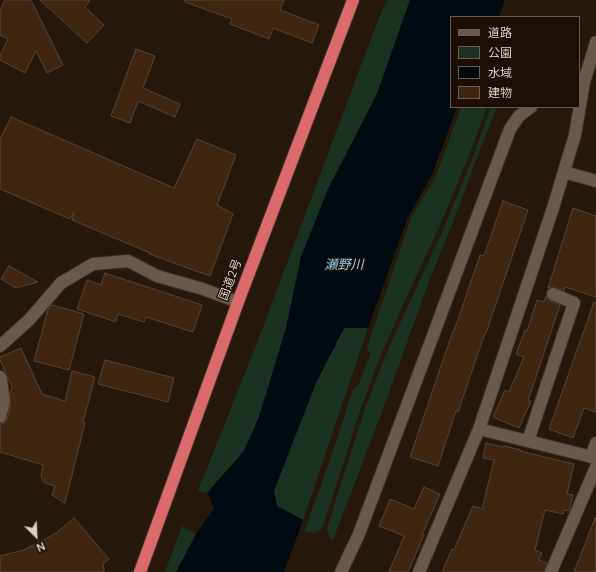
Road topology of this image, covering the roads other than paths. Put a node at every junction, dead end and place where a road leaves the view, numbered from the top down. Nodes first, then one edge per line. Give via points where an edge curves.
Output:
1 (353, 0) edge
2 (596, 42) edge
3 (582, 82) edge
4 (580, 97) edge
5 (530, 108) edge
6 (578, 108) edge
7 (564, 172) junction
8 (596, 181) edge
9 (553, 294) dead end
10 (238, 302) junction
11 (0, 346) edge
12 (0, 377) edge
13 (0, 417) edge
14 (479, 429) junction
15 (528, 441) junction
16 (596, 443) edge
17 (594, 461) edge
18 (140, 572) edge
19 (341, 572) edge
20 (419, 572) edge
21 (551, 572) edge

1 - 10 highway, 国道2号
2 - 3 street
3 - 4 street
5 - 19 street via 519,116 510,129 359,534
6 - 7 street via 575,134
7 - 8 street
7 - 14 street
9 - 15 street via 574,303
10 - 11 street via 157,276 128,261 93,264 61,282 29,320
10 - 18 highway, 国道2号
12 - 13 street via 4,402
14 - 15 street
14 - 20 street
15 - 17 street
16 - 17 street
17 - 21 street

